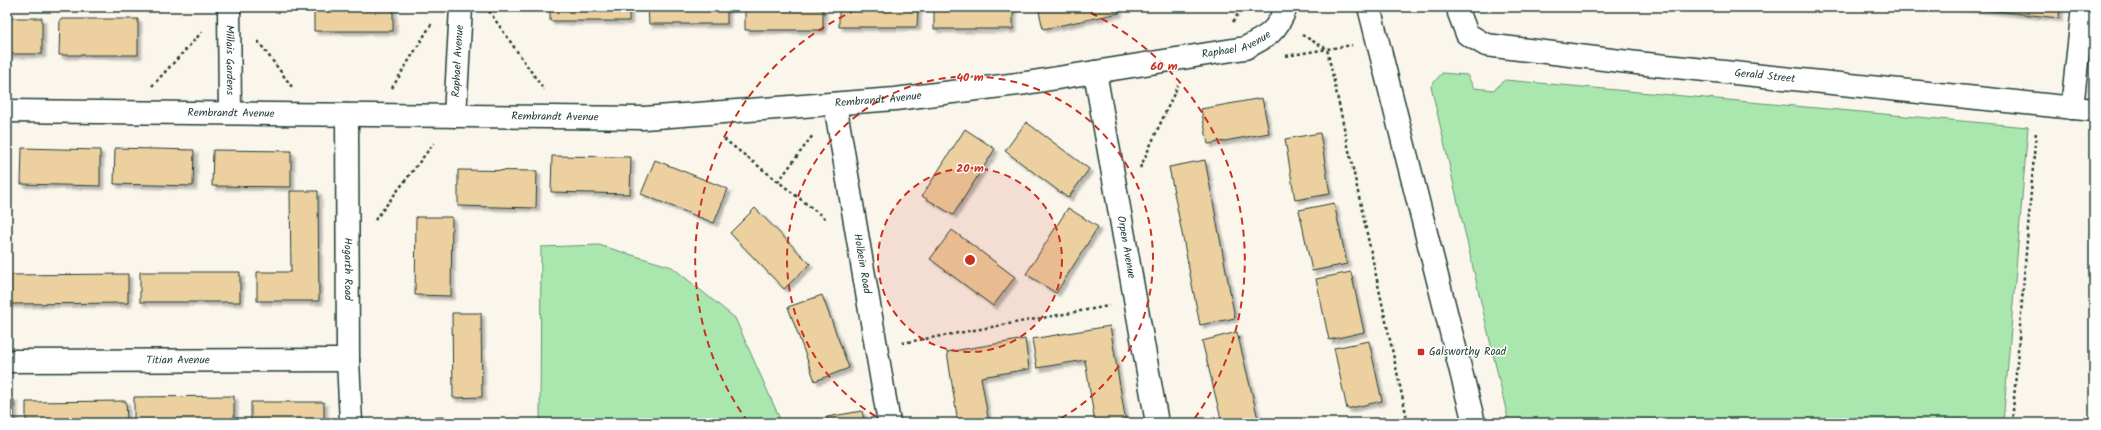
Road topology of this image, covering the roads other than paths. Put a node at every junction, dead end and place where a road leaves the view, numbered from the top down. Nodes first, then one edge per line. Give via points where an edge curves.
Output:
1 (229, 7) edge
2 (461, 7) edge
3 (1286, 7) edge
4 (1370, 7) edge
5 (1460, 7) edge
6 (2083, 7) edge
7 (1098, 72) junction
8 (835, 104) junction
9 (2072, 108) junction
10 (2094, 110) edge
11 (7, 111) edge
12 (230, 113) junction
13 (347, 115) junction
14 (455, 116) junction
15 (348, 360) junction
16 (7, 361) edge
17 (351, 423) edge
18 (889, 423) edge
19 (1157, 423) edge
20 (1474, 423) edge

1 - 12 street, Millais Gardens
2 - 14 street, Raphael Avenue
3 - 7 street, Raphael Avenue via 1280,23 1265,37 1244,48
4 - 20 street
5 - 9 street, Gerald Street via 1459,14 1467,34 1486,45
6 - 9 street
7 - 8 street, Rembrandt Avenue via 894,99
7 - 19 street, Orpen Avenue
8 - 14 street, Rembrandt Avenue via 644,118
8 - 18 street, Holbein Road
9 - 10 street, Gerald Street
11 - 12 street, Rembrandt Avenue
12 - 13 street, Rembrandt Avenue
13 - 14 street, Rembrandt Avenue
13 - 15 street, Hogarth Road
15 - 16 street, Titian Avenue
15 - 17 street, Hogarth Road

